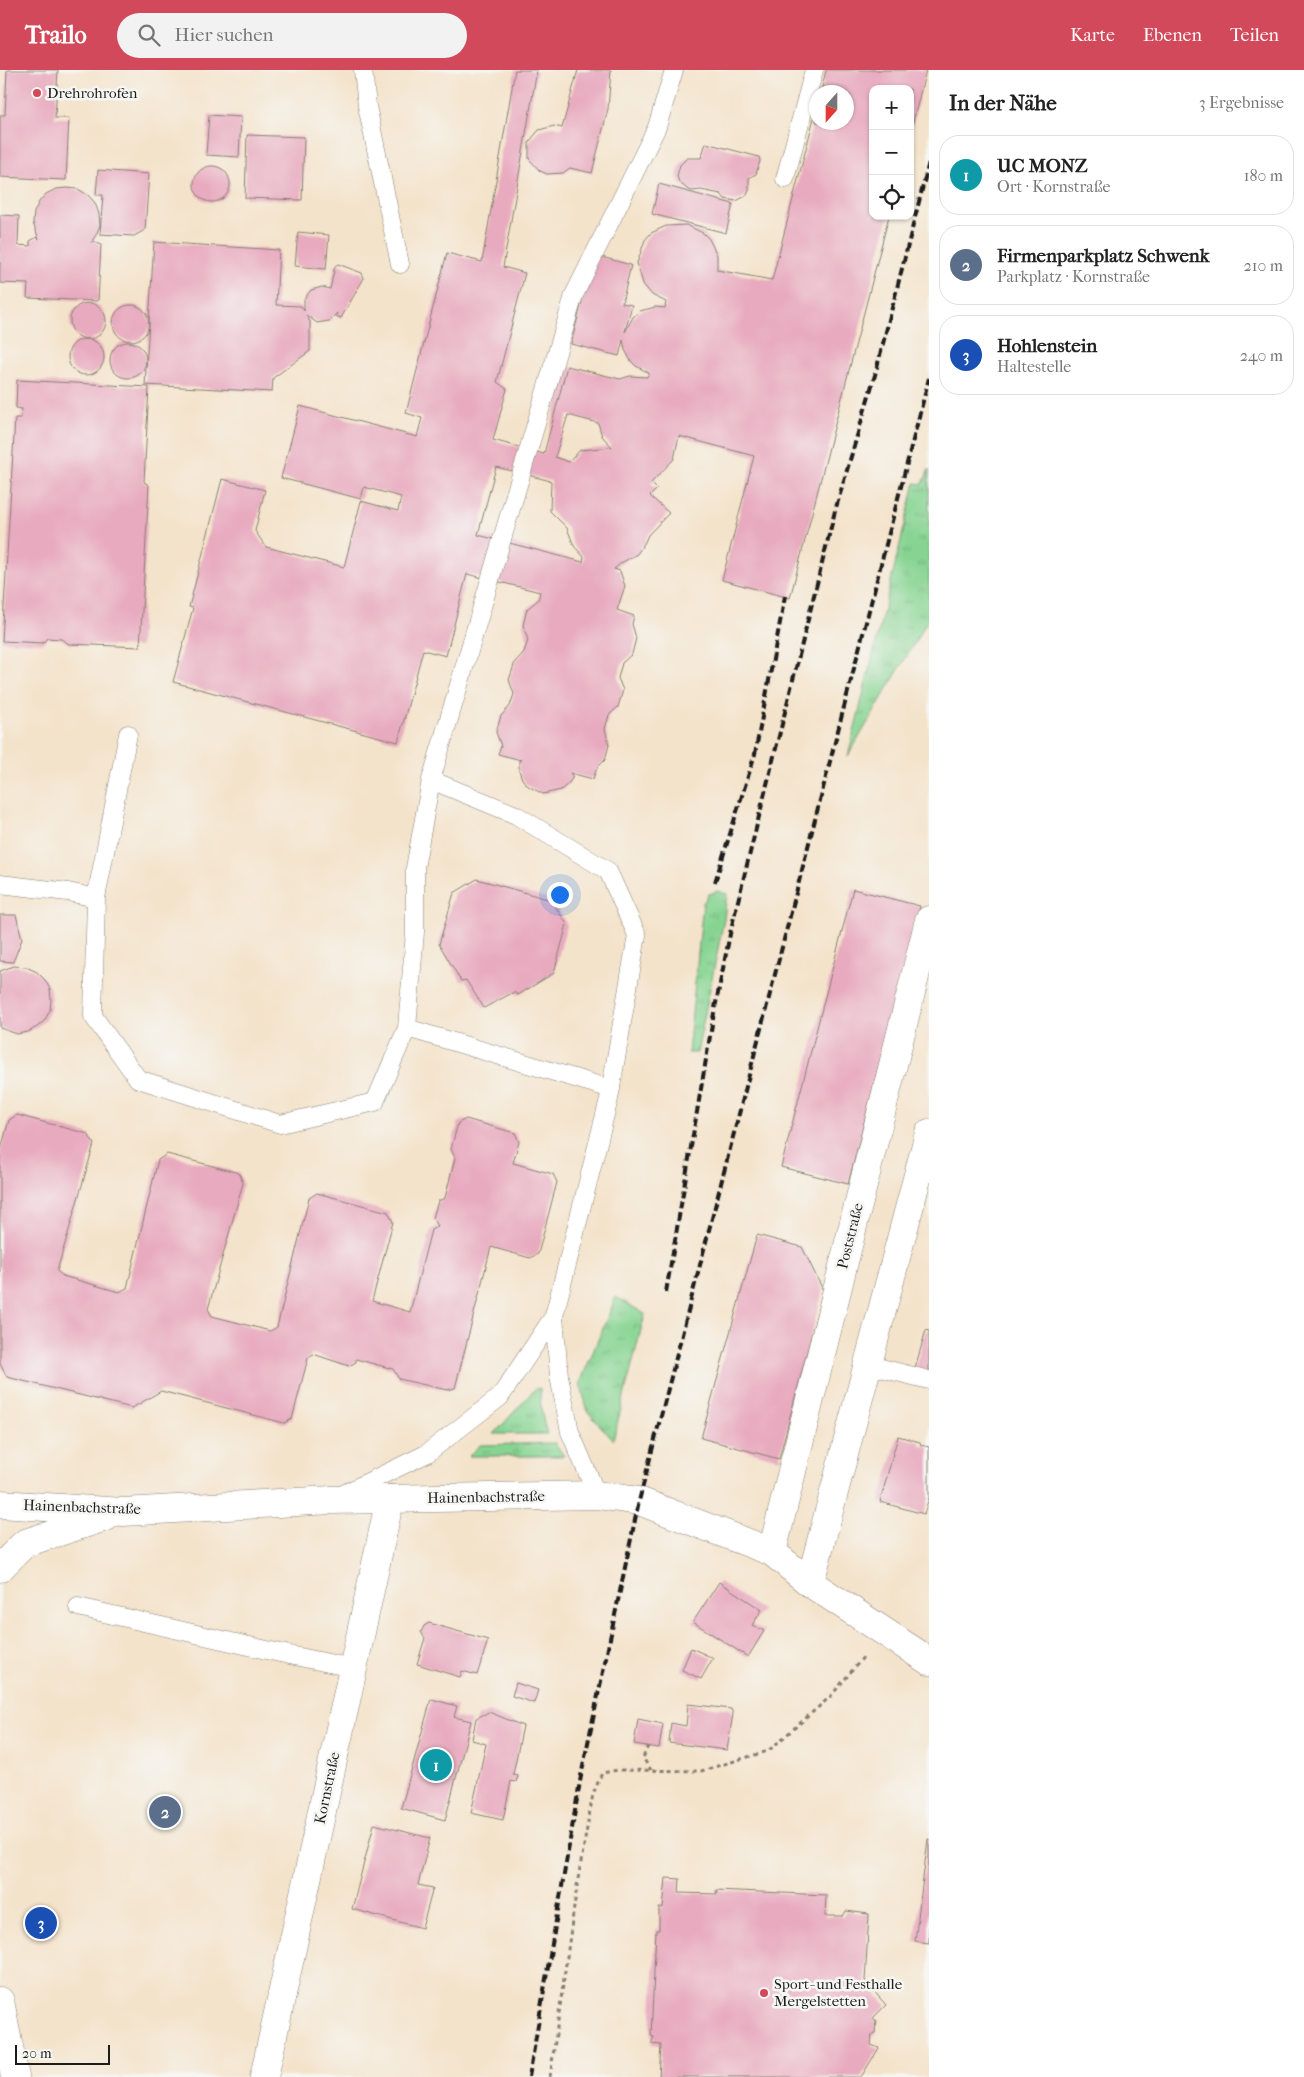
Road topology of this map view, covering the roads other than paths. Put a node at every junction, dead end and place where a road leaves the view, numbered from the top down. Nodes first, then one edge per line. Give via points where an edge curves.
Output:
1 (363, 70) edge
2 (674, 70) edge
3 (814, 70) edge
4 (785, 179) dead end
5 (400, 264) dead end
6 (128, 734) dead end
7 (432, 780) junction
8 (0, 884) edge
9 (96, 898) junction
10 (929, 920) edge
11 (407, 1028) junction
12 (610, 1089) junction
13 (929, 1133) edge
14 (554, 1316) junction
15 (869, 1365) junction
16 (929, 1380) edge
17 (597, 1495) junction
18 (390, 1499) junction
19 (332, 1500) junction
20 (0, 1504) edge
21 (123, 1512) junction
22 (772, 1552) junction
23 (0, 1568) edge
24 (810, 1583) junction
25 (78, 1607) dead end
26 (929, 1661) edge
27 (353, 1668) junction
28 (0, 2001) edge
29 (15, 2077) edge
30 (264, 2077) edge

1 - 5 lane via 367,106
2 - 7 lane via 658,127 574,295
3 - 4 lane
6 - 9 lane
7 - 11 lane via 415,868 415,932
7 - 12 lane via 516,815 608,871 637,935
8 - 9 lane
9 - 11 lane via 93,1016 138,1079 280,1124 375,1102
10 - 22 street, Poststraße
11 - 12 lane
12 - 14 lane
13 - 15 street
14 - 17 lane via 559,1376 570,1432
14 - 19 lane via 500,1397 426,1454
15 - 16 lane
15 - 24 street
17 - 18 street, Hainenbachstraße
17 - 22 street, Hainenbachstraße via 639,1501
18 - 19 street, Hainenbachstraße
18 - 27 street, Kornstraße
19 - 21 street, Hainenbachstraße
20 - 21 street, Hainenbachstraße
21 - 23 street via 25,1543
22 - 24 street, Hainenbachstraße
24 - 26 street, Hainenbachstraße
25 - 27 lane
27 - 30 street, Kornstraße
28 - 29 street

